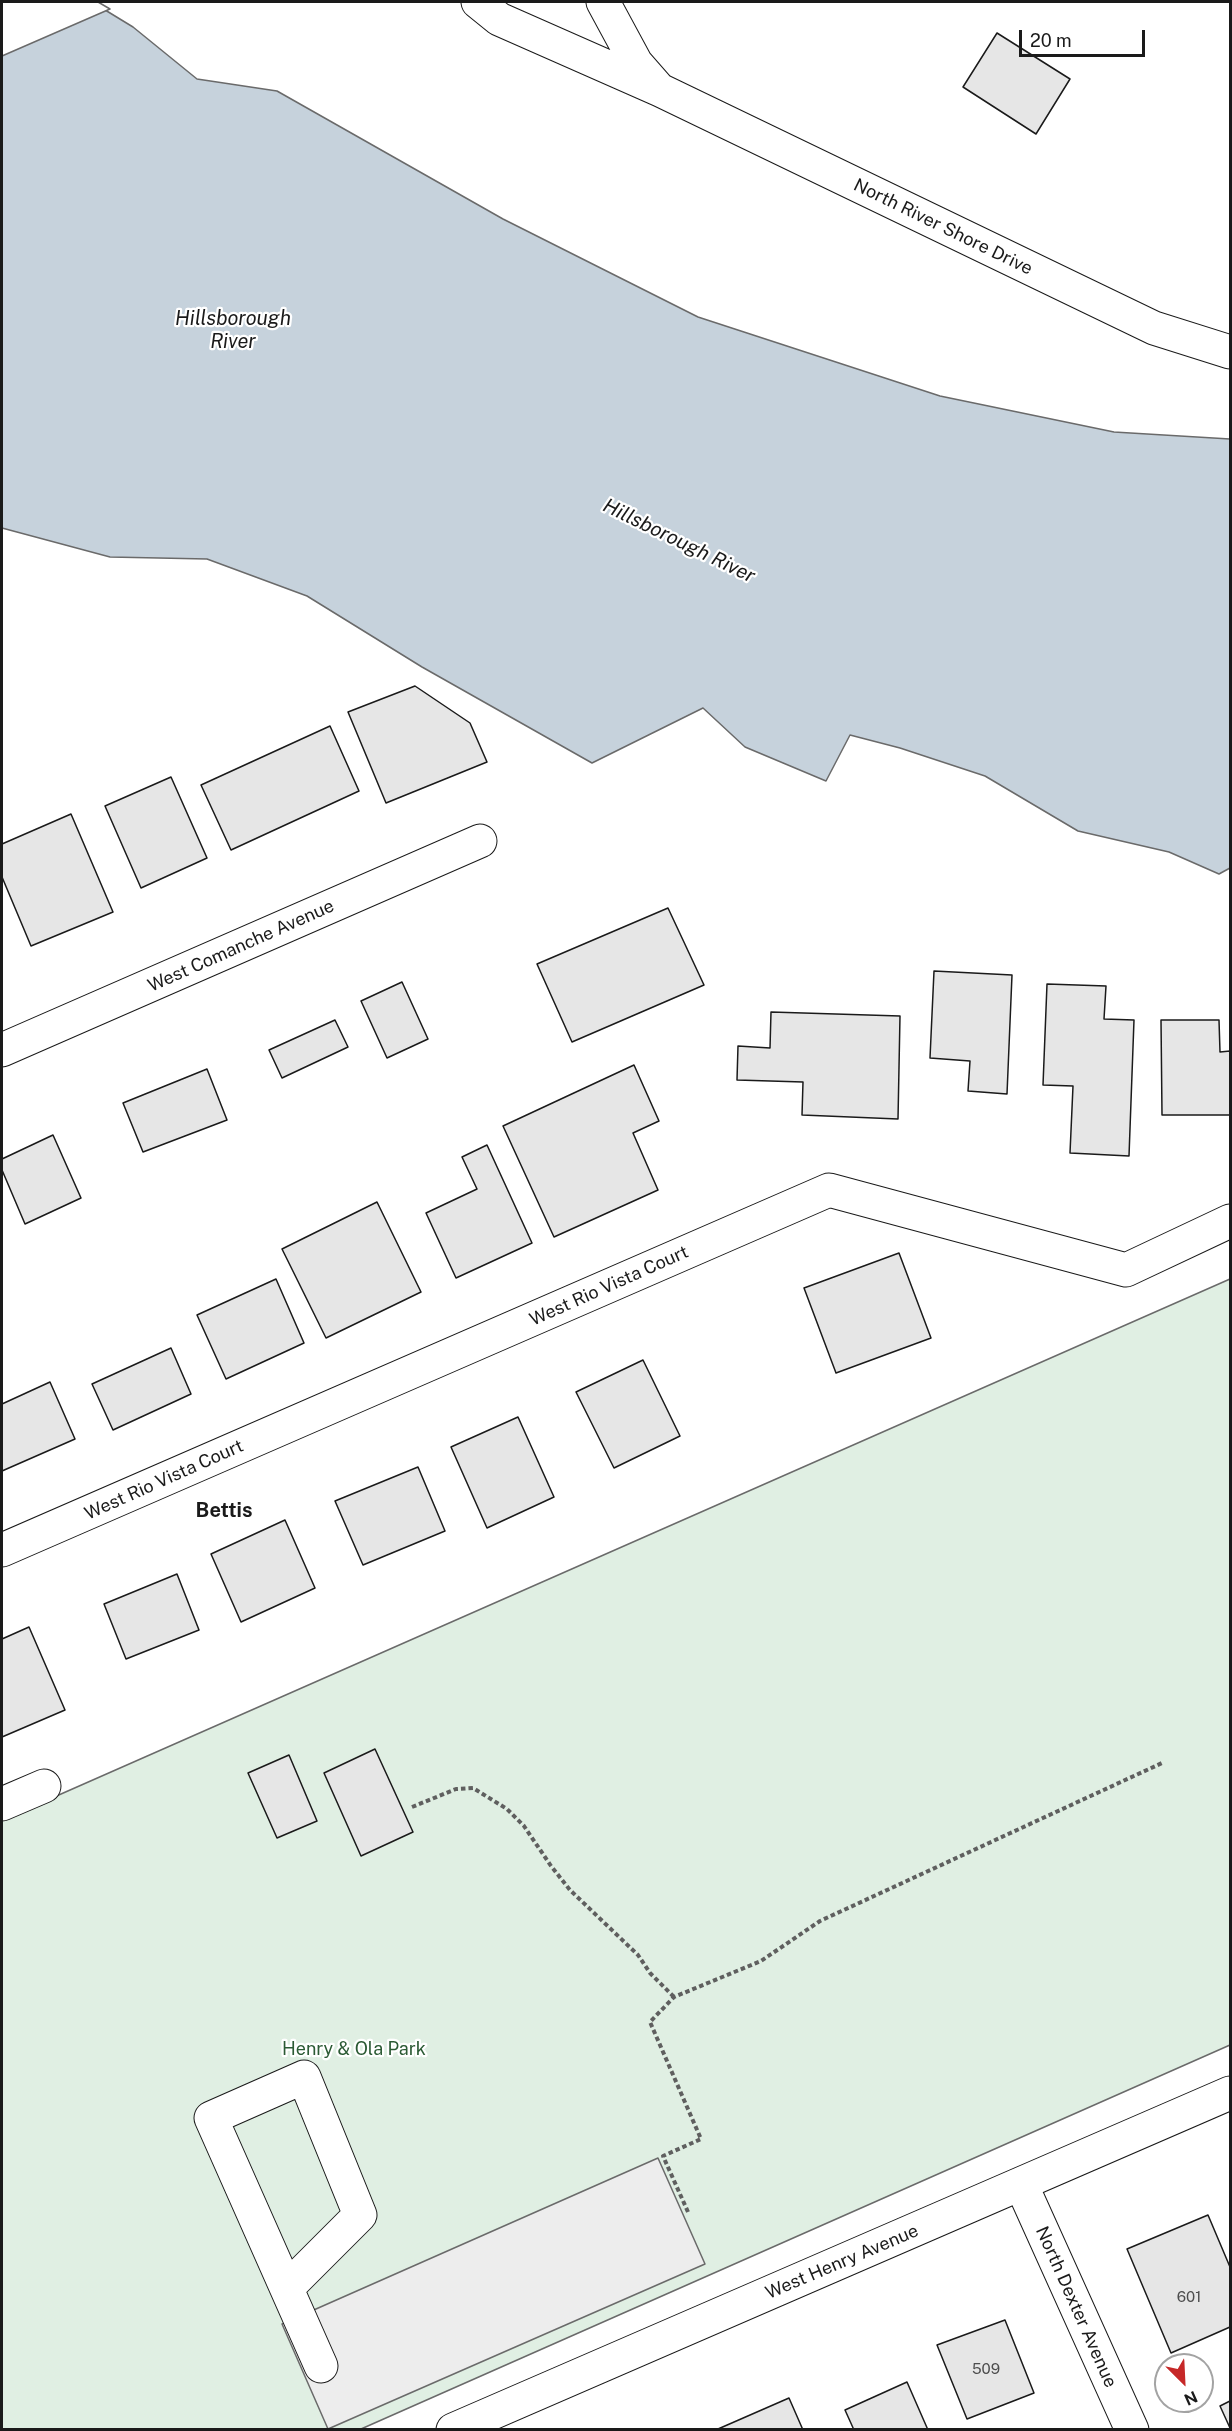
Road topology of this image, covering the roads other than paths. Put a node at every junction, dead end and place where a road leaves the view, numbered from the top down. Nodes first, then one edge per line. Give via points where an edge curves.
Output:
1 (478, 2) edge
2 (603, 2) edge
3 (660, 90) junction
4 (1230, 352) edge
5 (480, 841) dead end
6 (2, 1050) edge
7 (1230, 1221) edge
8 (2, 1550) edge
9 (44, 1786) dead end
10 (2, 1804) edge
11 (1230, 2093) edge
12 (1021, 2184) junction
13 (287, 2288) junction
14 (321, 2366) dead end
15 (453, 2430) edge
16 (1132, 2430) edge

1 - 3 street, North River Shore Drive via 499,19
2 - 3 street, North River Shore Drive via 636,63
3 - 4 street, North River Shore Drive via 1155,328
5 - 6 street, West Comanche Avenue
7 - 8 street, West Rio Vista Court via 1126,1270 829,1190
9 - 10 street
11 - 12 street, West Henry Avenue
12 - 15 street, West Henry Avenue
12 - 16 street, North Dexter Avenue
13 - 13 street via 211,2118 304,2077 360,2216
13 - 14 street

